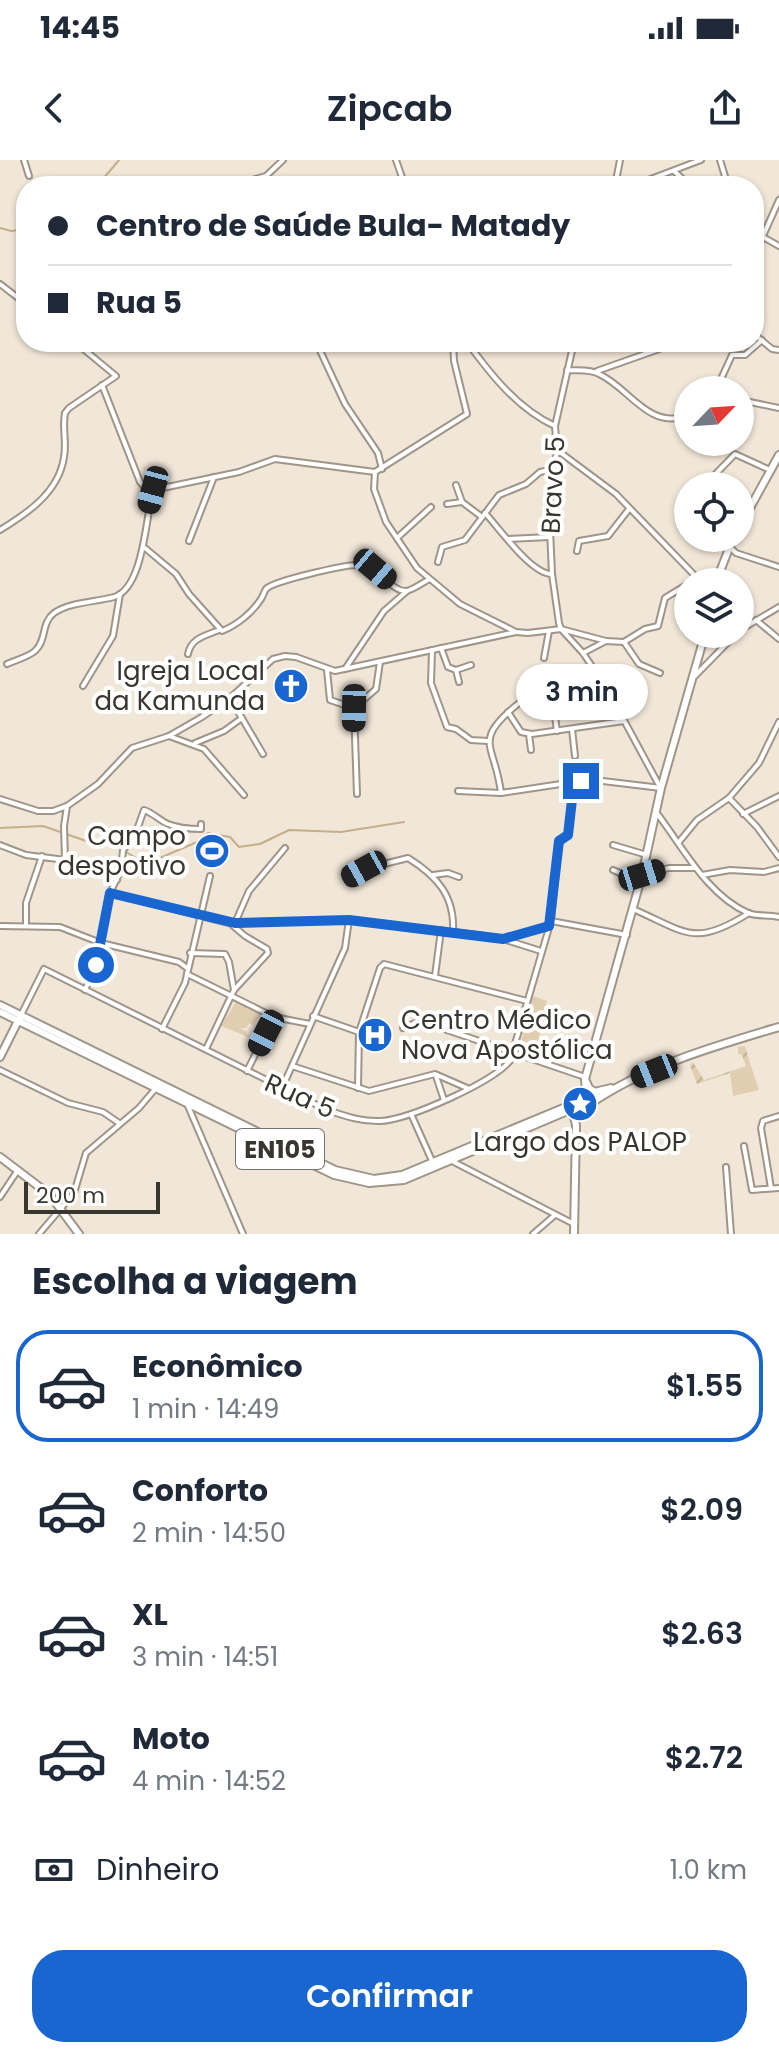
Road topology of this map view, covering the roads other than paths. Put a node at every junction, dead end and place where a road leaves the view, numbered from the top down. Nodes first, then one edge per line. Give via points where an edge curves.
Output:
1 (24, 160) edge
2 (283, 160) edge
3 (701, 160) edge
4 (674, 171) junction
5 (29, 176) dead end
6 (266, 176) edge
7 (660, 176) edge
8 (679, 176) edge
9 (779, 200) edge
10 (764, 236) edge
11 (0, 284) edge
12 (16, 296) edge
13 (87, 352) edge
14 (321, 352) edge
15 (455, 352) edge
16 (474, 352) edge
17 (572, 352) edge
18 (644, 352) edge
19 (748, 352) edge
20 (567, 370) junction
21 (595, 372) junction
22 (722, 376) edge
23 (102, 385) junction
24 (754, 403) edge
25 (779, 408) edge
26 (674, 419) edge
27 (555, 426) junction
28 (557, 450) junction
29 (779, 455) edge
30 (382, 469) junction
31 (555, 469) junction
32 (770, 470) junction
33 (375, 472) junction
34 (718, 472) edge
35 (214, 477) junction
36 (456, 485) dead end
37 (153, 490) junction
38 (754, 500) edge
39 (462, 502) junction
40 (447, 504) dead end
41 (431, 507) dead end
42 (629, 509) junction
43 (484, 515) junction
44 (0, 530) edge
45 (549, 537) junction
46 (397, 538) junction
47 (508, 539) junction
48 (189, 541) dead end
49 (145, 548) junction
50 (577, 551) dead end
51 (735, 552) edge
52 (438, 562) dead end
53 (779, 567) edge
54 (687, 568) edge
55 (552, 574) junction
56 (428, 580) junction
57 (407, 591) junction
58 (674, 593) edge
59 (120, 594) junction
60 (779, 607) edge
61 (756, 620) joint
62 (561, 629) junction
63 (219, 630) junction
64 (549, 631) junction
65 (516, 632) junction
66 (779, 639) edge
67 (606, 641) junction
68 (624, 642) junction
69 (441, 648) junction
70 (702, 648) edge
71 (722, 648) edge
72 (432, 650) junction
73 (583, 653) junction
74 (188, 654) dead end
75 (544, 658) dead end
76 (380, 662) junction
77 (7, 664) dead end
78 (471, 665) dead end
79 (345, 669) junction
80 (327, 670) junction
81 (456, 670) junction
82 (572, 670) dead end
83 (660, 673) dead end
84 (695, 676) junction
85 (459, 682) dead end
86 (83, 686) dead end
87 (230, 698) junction
88 (519, 703) dead end
89 (354, 708) junction
90 (508, 712) junction
91 (242, 718) junction
92 (624, 721) junction
93 (779, 722) edge
94 (572, 729) junction
95 (557, 731) junction
96 (529, 734) junction
97 (169, 736) junction
98 (488, 741) junction
99 (195, 743) junction
100 (531, 750) dead end
101 (263, 754) dead end
102 (575, 756) dead end
103 (574, 782) junction
104 (661, 788) junction
105 (458, 791) dead end
106 (501, 793) junction
107 (357, 794) dead end
108 (244, 795) dead end
109 (779, 796) edge
110 (729, 798) junction
111 (0, 799) edge
112 (67, 806) junction
113 (656, 812) junction
114 (743, 814) junction
115 (201, 824) dead end
116 (679, 842) junction
117 (0, 845) edge
118 (613, 845) dead end
119 (285, 848) dead end
120 (647, 855) junction
121 (42, 856) junction
122 (779, 857) edge
123 (65, 859) junction
124 (695, 868) junction
125 (779, 868) edge
126 (613, 870) dead end
127 (433, 875) junction
128 (702, 875) junction
129 (210, 876) dead end
130 (349, 877) dead end
131 (459, 877) dead end
132 (642, 878) junction
133 (117, 880) junction
134 (110, 893) junction
135 (633, 909) junction
136 (749, 913) junction
137 (777, 915) edge
138 (200, 916) junction
139 (349, 920) junction
140 (232, 923) junction
141 (550, 924) junction
142 (0, 926) edge
143 (26, 926) junction
144 (441, 930) junction
145 (453, 932) junction
146 (627, 935) junction
147 (503, 939) junction
148 (100, 945) junction
149 (542, 951) junction
150 (190, 953) junction
151 (45, 969) junction
152 (187, 971) junction
153 (435, 976) junction
154 (85, 990) junction
155 (234, 990) junction
156 (231, 996) junction
157 (527, 1001) junction
158 (0, 1005) edge
159 (0, 1012) edge
160 (313, 1016) junction
161 (274, 1017) junction
162 (20, 1018) junction
163 (310, 1024) junction
164 (779, 1027) edge
165 (403, 1028) dead end
166 (162, 1029) junction
167 (359, 1032) junction
168 (205, 1050) junction
169 (513, 1053) junction
170 (0, 1057) edge
171 (292, 1066) junction
172 (0, 1070) edge
173 (247, 1071) junction
174 (435, 1074) junction
175 (585, 1079) junction
176 (618, 1086) junction
177 (156, 1088) junction
178 (358, 1088) junction
179 (468, 1088) junction
180 (282, 1089) junction
181 (596, 1093) junction
182 (573, 1094) junction
183 (586, 1094) junction
184 (444, 1100) junction
185 (187, 1104) junction
186 (590, 1104) junction
187 (570, 1110) junction
188 (585, 1113) junction
189 (411, 1114) junction
190 (779, 1116) edge
191 (119, 1123) junction
192 (576, 1125) junction
193 (744, 1146) dead end
194 (0, 1157) edge
195 (452, 1161) junction
196 (433, 1163) junction
197 (726, 1167) dead end
198 (18, 1170) junction
199 (771, 1188) junction
200 (779, 1188) edge
201 (0, 1197) edge
202 (62, 1209) junction
203 (555, 1215) junction
204 (574, 1224) junction
205 (39, 1234) edge
206 (79, 1234) edge
207 (243, 1234) edge
208 (533, 1234) edge
209 (574, 1234) edge
210 (731, 1234) edge

1 - 5 street
2 - 6 street
3 - 4 street
4 - 7 street
4 - 8 street
9 - 10 street
11 - 12 street
13 - 23 street via 116,376
14 - 30 street
15 - 30 street via 467,414
16 - 27 street via 527,410
17 - 20 street, Bravo 5
18 - 21 street
19 - 22 street via 732,355
20 - 21 street
20 - 27 street, Bravo 5
21 - 26 street via 641,407
23 - 37 street via 140,482
23 - 44 street via 65,413 64,459 51,488
24 - 25 street
27 - 28 street, Bravo 5
28 - 31 street, Bravo 5
28 - 42 street
29 - 32 main road
30 - 33 street
31 - 43 street via 503,492
31 - 45 street, Bravo 5
32 - 34 street via 735,454
32 - 38 main road
33 - 35 street via 282,459
33 - 46 street via 378,505
35 - 37 street
35 - 48 street
36 - 39 street
37 - 49 street via 145,518
39 - 40 street
39 - 43 street
41 - 46 street
42 - 50 street via 608,536 579,541
42 - 54 street
43 - 47 street
43 - 52 street via 465,540 442,547
45 - 47 street
45 - 55 street, Bravo 5
46 - 56 street
47 - 55 street via 541,572
49 - 59 street
49 - 63 street via 176,574
51 - 53 street
55 - 62 street, Bravo 5
56 - 57 street
56 - 65 street via 460,604
57 - 63 street via 367,566 316,573 270,586 241,621
57 - 79 street via 384,611
58 - 68 street via 665,598 658,626
59 - 77 street via 60,609 45,622 35,651
59 - 86 street via 113,636
60 - 61 street
61 - 66 street
62 - 64 street
62 - 67 street
62 - 73 street
63 - 74 street via 196,640
64 - 65 street
64 - 75 street
65 - 69 street
67 - 68 street
67 - 73 street
68 - 83 street via 639,664
69 - 72 street
69 - 81 street via 448,667
70 - 84 main road
71 - 84 street
72 - 76 street
72 - 98 street via 433,692 447,727 471,740
73 - 92 street
76 - 79 street
76 - 89 street via 376,689
78 - 81 street
79 - 80 street
80 - 87 street via 285,656 273,659
80 - 89 street via 330,700
81 - 85 street
82 - 95 street via 551,688
84 - 104 main road
87 - 91 street
87 - 97 street
88 - 90 street
89 - 107 street
90 - 96 street via 521,732
90 - 98 street via 494,725
91 - 99 street
91 - 101 street
92 - 94 street
92 - 104 street
93 - 110 street via 764,756
94 - 95 street
94 - 102 street
95 - 96 street
96 - 100 street
97 - 99 street
97 - 112 street via 132,748 98,784
98 - 106 street
99 - 108 street via 212,755
103 - 104 street
103 - 106 street
103 - 141 street via 568,835 559,841
104 - 113 main road
105 - 106 street
109 - 114 street
110 - 114 street
110 - 116 street via 697,820
111 - 112 street via 38,811
112 - 123 street
113 - 116 street
113 - 120 main road
114 - 122 street
115 - 133 street via 201,829 191,830 144,810 134,838 123,850
116 - 124 street
117 - 121 street
118 - 120 street
119 - 140 street via 249,891
120 - 132 main road
121 - 123 street
121 - 143 street via 26,903
123 - 133 street via 89,863
124 - 128 street
124 - 132 street via 669,868
125 - 128 street
126 - 132 street
127 - 130 street via 404,858
127 - 131 street
127 - 145 street via 453,910
128 - 136 street
129 - 138 street
132 - 135 main road
133 - 134 street
134 - 138 street
134 - 148 street
135 - 136 street via 690,935 726,926
135 - 146 main road
136 - 137 street
138 - 140 street
138 - 150 street
139 - 140 street
139 - 144 street
139 - 160 street via 345,948
140 - 155 street via 268,951
141 - 146 street
141 - 147 street
141 - 149 street
142 - 143 street
143 - 148 street via 60,927
144 - 145 street
144 - 153 street
145 - 147 street
146 - 175 main road
147 - 149 street
148 - 151 street via 84,987
148 - 152 street via 179,962
148 - 154 street
149 - 157 street
150 - 152 street
150 - 155 street via 225,954
151 - 154 street, Rua 5
151 - 162 street
152 - 156 street
152 - 166 street
153 - 157 street
153 - 167 street via 384,964
154 - 166 street, Rua 5
155 - 156 street
156 - 161 street
156 - 168 street
157 - 169 street
158 - 162 main road, EN105
159 - 162 main road, EN105
160 - 163 street
160 - 167 street
161 - 163 street
161 - 173 street
162 - 170 main road
162 - 177 main road, EN105
162 - 196 main road, EN105 via 346,1174 391,1177
163 - 171 street
164 - 176 main road
165 - 169 street via 424,1018
166 - 168 street, Rua 5
167 - 178 street
168 - 173 street, Rua 5
169 - 175 street
169 - 179 street, Rua 5 via 506,1066
171 - 178 street
171 - 180 street
172 - 191 street
173 - 180 street, Rua 5
174 - 178 street via 387,1088
174 - 179 street
174 - 184 street
175 - 181 main road
175 - 182 main road
175 - 183 main road
176 - 181 main road
176 - 186 main road
177 - 185 main road, EN105
177 - 191 street
179 - 184 street, Rua 5
180 - 189 street, Rua 5 via 363,1121
181 - 183 main road
182 - 183 main road
182 - 187 main road
183 - 186 main road
184 - 189 street, Rua 5
185 - 195 main road, EN105 via 353,1181 395,1182
185 - 207 street
186 - 188 main road
187 - 188 main road, EN105
187 - 192 main road
187 - 195 main road, EN105
187 - 196 main road, EN105
188 - 192 main road
189 - 196 street
190 - 199 street via 763,1121 761,1128
191 - 202 street via 86,1153 74,1193
192 - 204 main road
193 - 199 street via 752,1190
194 - 198 main road
195 - 203 street
197 - 210 street
198 - 201 street
198 - 202 main road
199 - 200 street
202 - 205 street
202 - 206 main road
203 - 204 street
203 - 208 street
204 - 209 main road

